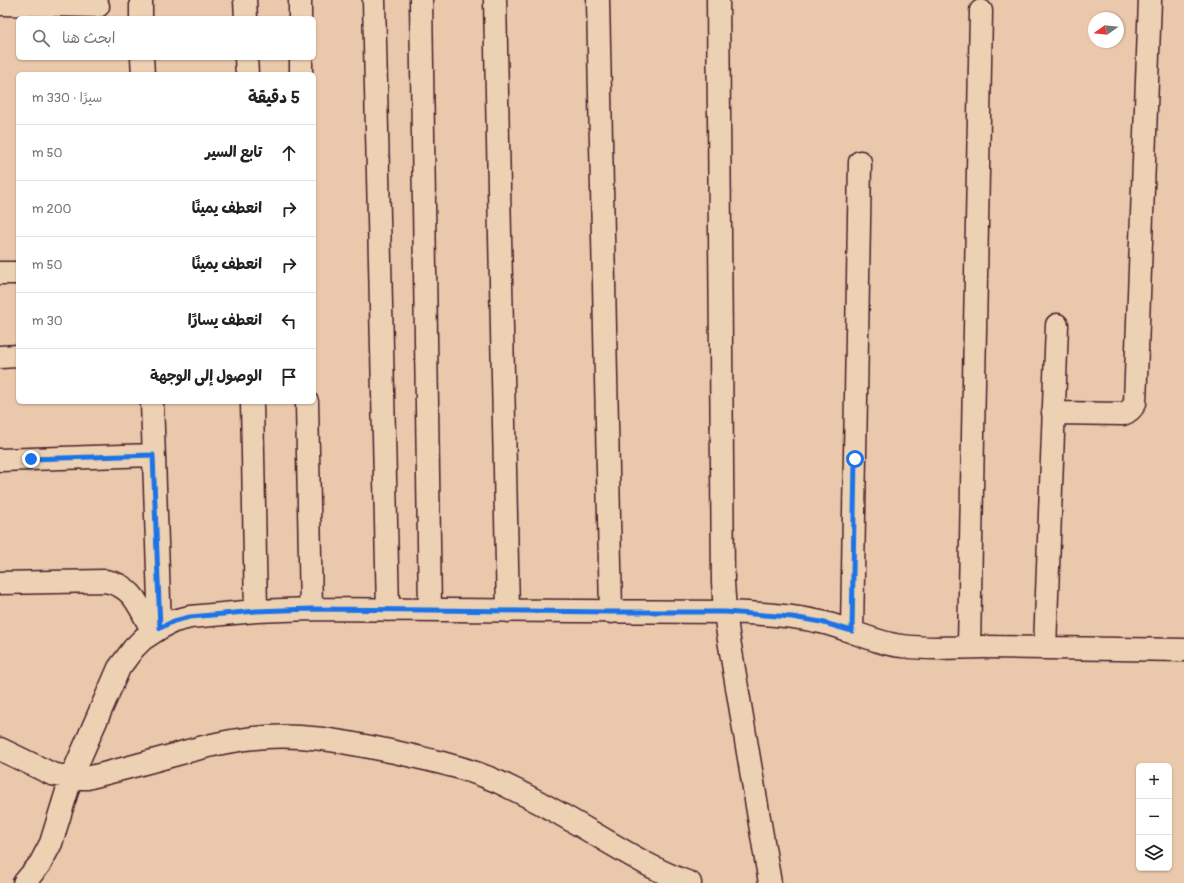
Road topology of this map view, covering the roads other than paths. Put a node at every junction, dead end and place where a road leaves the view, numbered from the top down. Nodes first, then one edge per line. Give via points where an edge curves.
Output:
1 (140, 0) edge
2 (245, 0) edge
3 (300, 0) edge
4 (374, 0) edge
5 (421, 0) edge
6 (495, 0) edge
7 (598, 0) edge
8 (718, 0) edge
9 (1150, 0) edge
10 (0, 4) edge
11 (98, 6) dead end
12 (980, 11) dead end
13 (141, 16) edge
14 (246, 16) edge
15 (300, 16) edge
16 (142, 60) edge
17 (246, 60) edge
18 (301, 60) edge
19 (143, 72) edge
20 (247, 72) edge
21 (301, 72) edge
22 (860, 162) dead end
23 (0, 273) edge
24 (16, 273) edge
25 (1057, 325) dead end
26 (16, 356) edge
27 (0, 357) edge
28 (152, 404) edge
29 (252, 404) edge
30 (307, 404) edge
31 (1054, 413) junction
32 (153, 455) junction
33 (0, 460) edge
34 (0, 583) edge
35 (311, 609) junction
36 (388, 610) junction
37 (430, 610) junction
38 (256, 611) junction
39 (508, 611) junction
40 (611, 612) junction
41 (725, 612) junction
42 (156, 630) junction
43 (852, 631) junction
44 (969, 647) junction
45 (1044, 648) junction
46 (1184, 650) edge
47 (0, 748) edge
48 (71, 778) junction
49 (24, 883) edge
50 (690, 883) edge
51 (770, 883) edge

1 - 13 street
2 - 14 street
3 - 15 street
4 - 36 street
5 - 37 street
6 - 39 street
7 - 40 street
8 - 41 street
9 - 31 street via 1134,403 1128,412 1123,414
10 - 11 street
12 - 44 street
16 - 19 street
17 - 20 street
18 - 21 street
22 - 43 street
23 - 24 street
25 - 31 street
26 - 27 street
28 - 32 street
29 - 38 street
30 - 35 street
31 - 45 street
32 - 33 street
32 - 42 street
34 - 42 street via 112,582 130,593
35 - 36 street
35 - 38 street
36 - 37 street
37 - 39 street
38 - 42 street via 190,617
39 - 40 street
40 - 41 street
41 - 43 street via 792,617
41 - 51 street
42 - 48 street via 134,648 119,668
43 - 44 street via 878,641 902,646
44 - 45 street
45 - 46 street
47 - 48 street via 52,774
48 - 49 street via 52,843 40,864
48 - 50 street via 87,778 240,739 296,736 323,738 445,763 478,773 540,802 647,865

